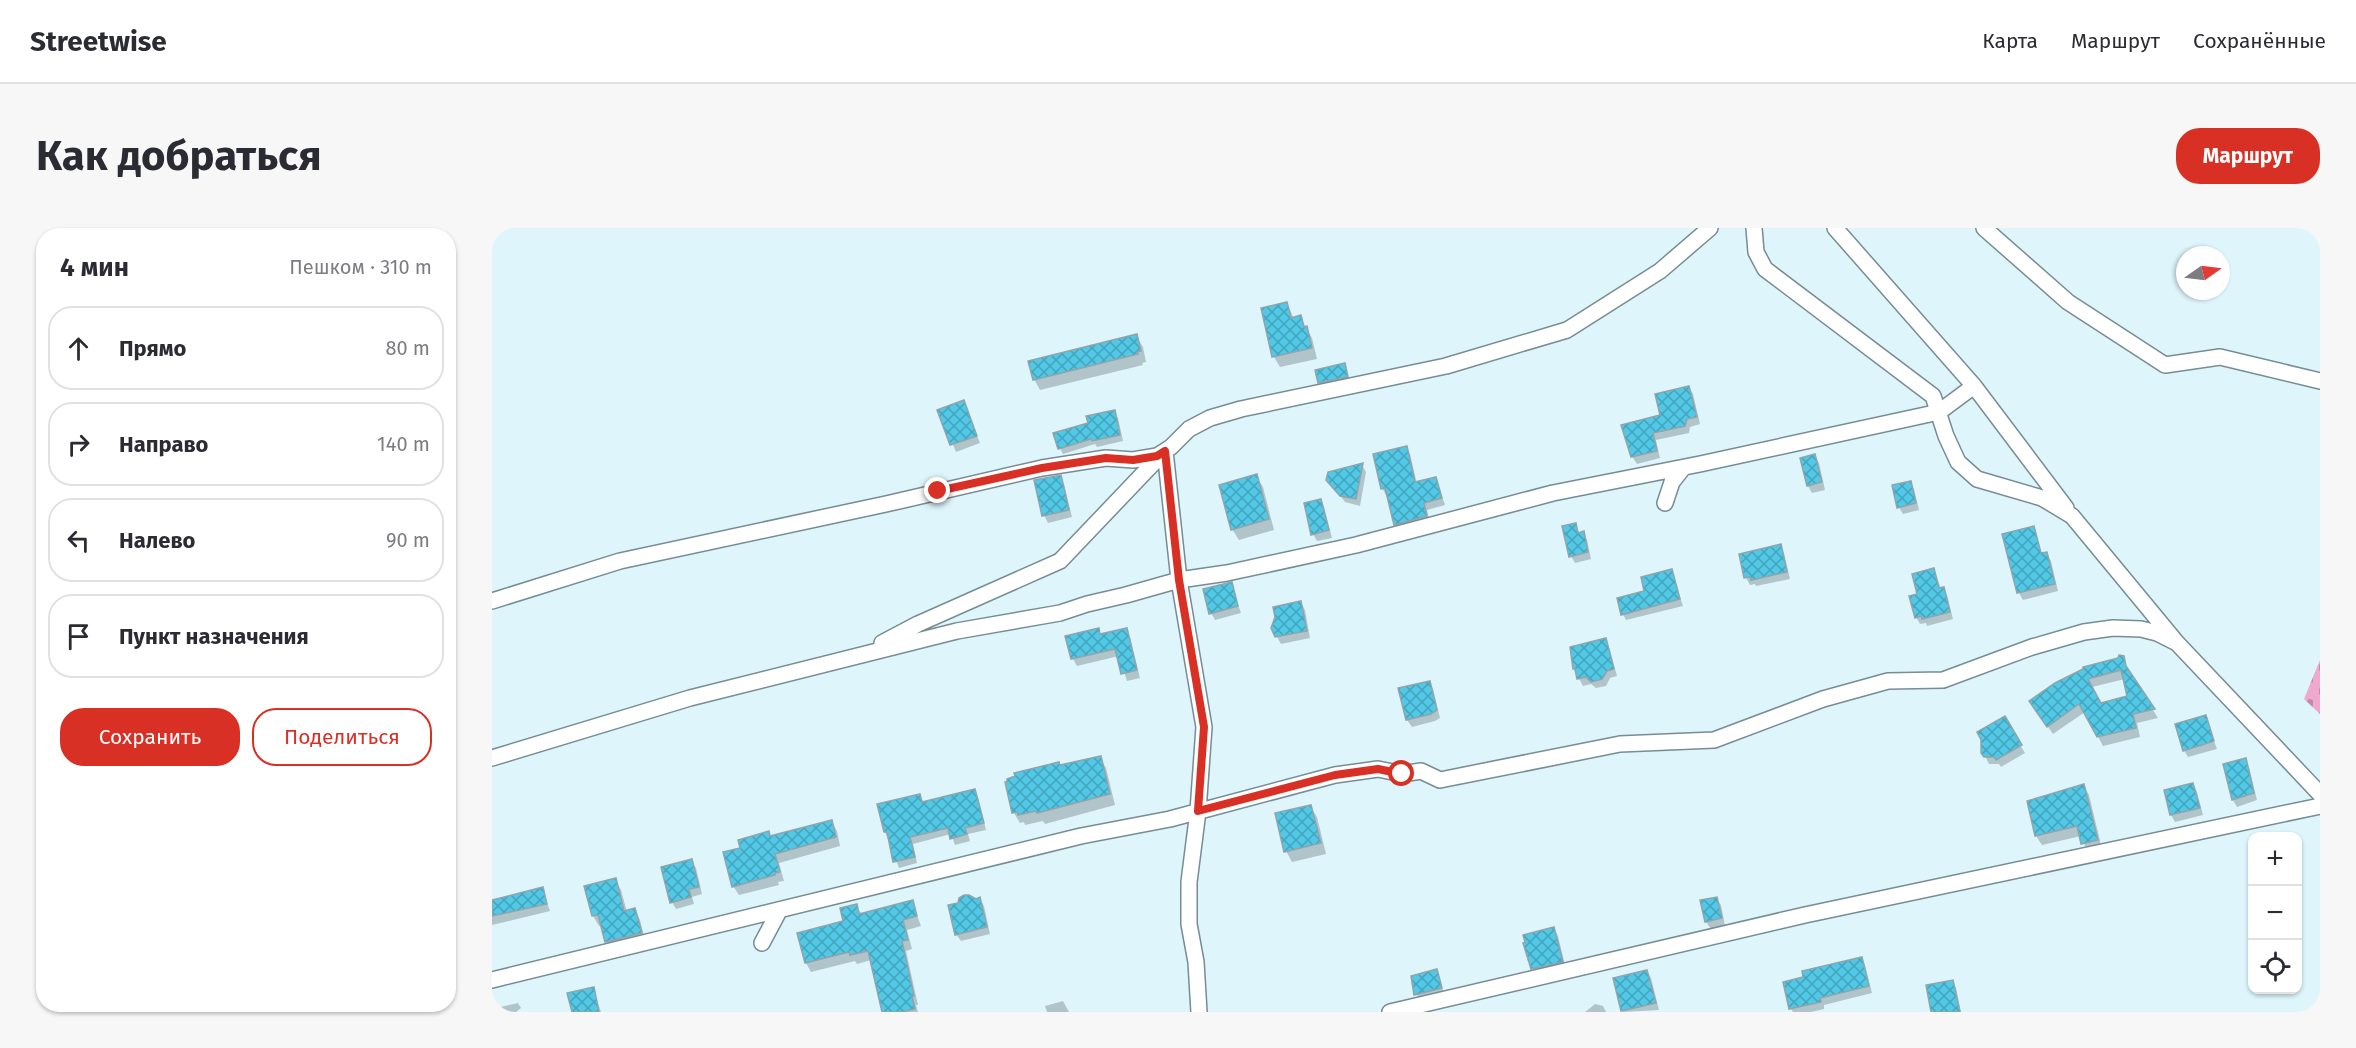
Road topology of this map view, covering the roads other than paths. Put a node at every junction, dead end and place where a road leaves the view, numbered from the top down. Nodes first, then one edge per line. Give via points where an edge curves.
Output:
1 (1710, 228) edge
2 (1754, 228) edge
3 (1835, 228) edge
4 (1984, 228) edge
5 (2320, 381) edge
6 (1974, 386) junction
7 (1938, 412) junction
8 (1165, 451) junction
9 (1683, 468) junction
10 (1665, 503) dead end
11 (2072, 516) junction
12 (1179, 580) junction
13 (492, 602) edge
14 (2177, 643) junction
15 (863, 654) junction
16 (492, 758) edge
17 (2320, 795) edge
18 (2320, 806) edge
19 (1198, 811) junction
20 (778, 911) junction
21 (762, 944) dead end
22 (492, 980) edge
23 (1199, 1012) edge
24 (1390, 1012) edge

1 - 8 street via 1660,271 1567,330 1446,366 1210,418 1189,429
2 - 7 street via 1756,252 1765,268 1916,381 1933,396
3 - 6 street
4 - 5 street via 2068,302 2165,365 2220,357
6 - 7 street
6 - 11 street
7 - 9 street
7 - 11 street via 1958,462 1977,479 2042,498
8 - 12 street
8 - 13 street via 1133,460 1106,458 1042,468 620,561
8 - 15 street via 1060,561 918,624
9 - 10 street via 1672,482
9 - 12 street via 1553,493 1356,545
11 - 14 street
12 - 15 street via 1060,613 957,631
12 - 19 street via 1204,727
14 - 17 street
14 - 19 street via 2141,629 2084,632 1943,680 1888,681 1823,699 1714,740 1620,744 1440,780 1420,771 1402,774 1378,769
15 - 16 street via 690,698
18 - 24 street via 1805,915
19 - 20 street
19 - 23 street via 1189,882 1189,924
20 - 21 street
20 - 22 street

